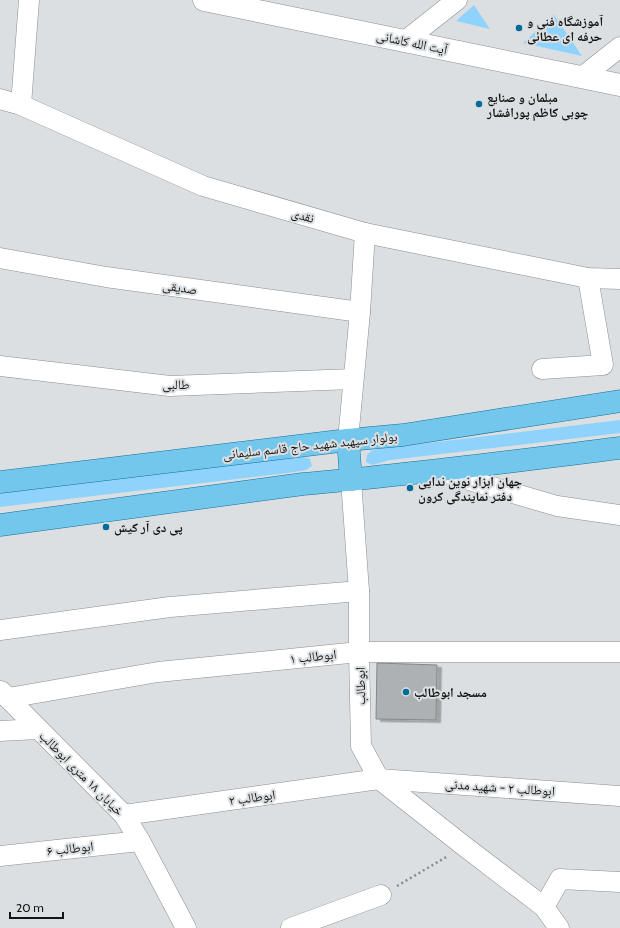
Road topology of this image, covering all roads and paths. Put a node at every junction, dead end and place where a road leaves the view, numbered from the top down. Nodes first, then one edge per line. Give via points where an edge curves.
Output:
1 (29, 0) edge
2 (204, 0) edge
3 (457, 0) edge
4 (250, 4) edge
5 (404, 41) junction
6 (620, 47) edge
7 (582, 77) junction
8 (620, 85) edge
9 (0, 98) edge
10 (21, 105) junction
11 (365, 233) junction
12 (0, 258) edge
13 (588, 278) junction
14 (620, 279) edge
15 (360, 312) junction
16 (0, 366) edge
17 (542, 369) dead end
18 (353, 379) junction
19 (620, 401) edge
20 (348, 440) junction
21 (620, 448) edge
22 (438, 471) junction
23 (351, 480) junction
24 (0, 482) edge
25 (620, 515) edge
26 (0, 525) edge
27 (359, 591) junction
28 (0, 630) edge
29 (359, 652) junction
30 (620, 652) edge
31 (4, 694) edge
32 (38, 729) junction
33 (0, 731) edge
34 (379, 779) junction
35 (620, 796) edge
36 (124, 815) junction
37 (140, 841) junction
38 (464, 846) junction
39 (0, 856) edge
40 (620, 882) edge
41 (381, 895) joint
42 (544, 907) junction
43 (186, 928) edge
44 (291, 928) edge
45 (559, 928) edge

1 - 10 street
2 - 4 street, آیت الله کاشانی
3 - 5 street
4 - 5 street, آیت الله کاشانی
5 - 7 street, آیت الله کاشانی
6 - 7 street
7 - 8 street, آیت الله کاشانی
9 - 10 street, نقدی
10 - 11 street, نقدی via 203,186
11 - 13 street, نقدی
11 - 15 street
12 - 15 street, صدیقی via 106,277
13 - 14 street, نقدی
13 - 17 street via 603,365
15 - 18 street
16 - 18 street, طالبی via 170,386
18 - 20 street
19 - 20 main road, بولوار سپهبد شهید حاج قاسم سلیمانی via 403,435
20 - 23 main road
20 - 24 main road, بولوار سپهبد شهید حاج قاسم سلیمانی
21 - 22 main road
22 - 23 main road
22 - 25 street via 557,506
23 - 26 main road via 303,484
23 - 27 street, ابوطالب
27 - 28 street via 170,607
27 - 29 street, ابوطالب
29 - 30 street, ابوطالب ۱
29 - 31 street, ابوطالب ۱ via 158,672
29 - 34 street, ابوطالب via 361,746
31 - 32 street, خیابان ۱۸ متری ابوطالب
32 - 33 street
32 - 36 street, خیابان ۱۸ متری ابوطالب
34 - 35 street, ابوطالب ۲ - شهید مدنی
34 - 36 street, ابوطالب ۲
34 - 38 street, ابوطالب
36 - 37 street, خیابان ۱۸ متری ابوطالب
37 - 39 street, ابوطالب ۶
37 - 43 street, خیابان ۱۸ متری ابوطالب
38 - 41 path
38 - 42 street, ابوطالب
40 - 42 street via 560,878
41 - 44 street
42 - 45 street, ابوطالب

